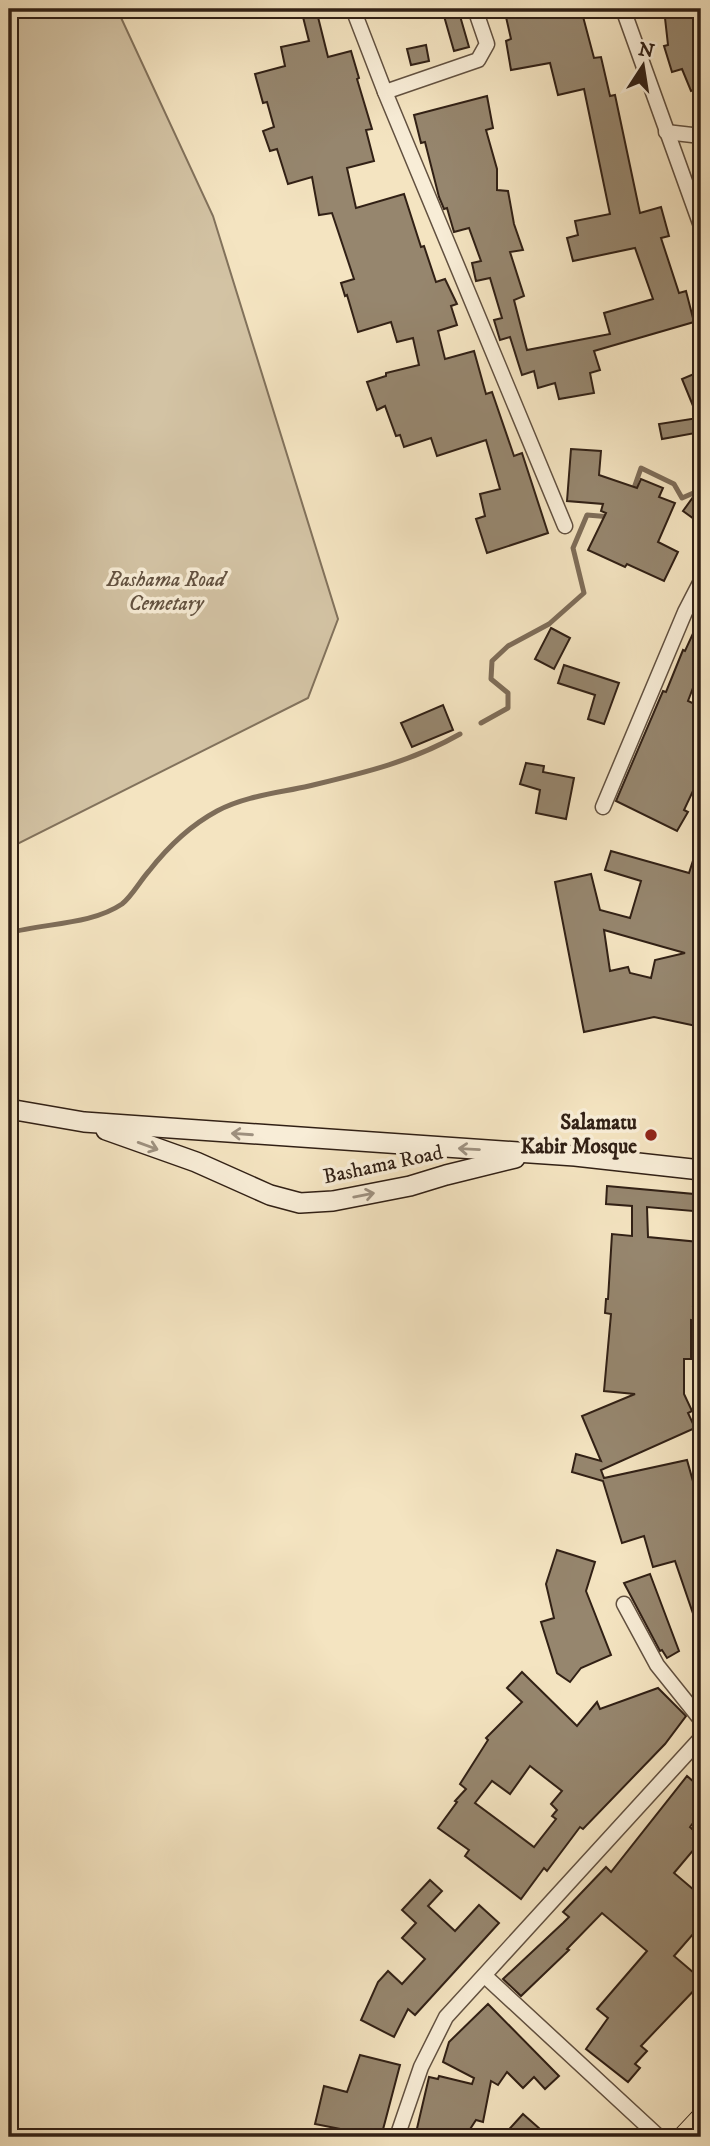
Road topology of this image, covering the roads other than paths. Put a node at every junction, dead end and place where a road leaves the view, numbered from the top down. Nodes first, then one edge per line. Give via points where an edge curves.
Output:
1 (353, 9) edge
2 (475, 9) edge
3 (623, 9) edge
4 (385, 92) junction
5 (666, 132) junction
6 (701, 136) edge
7 (701, 226) edge
8 (565, 526) dead end
9 (701, 580) edge
10 (603, 807) dead end
11 (9, 1109) edge
12 (84, 1122) junction
13 (537, 1153) junction
14 (701, 1170) edge
15 (624, 1604) dead end
16 (701, 1720) edge
17 (701, 1738) edge
18 (485, 1976) junction
19 (701, 2120) edge
20 (397, 2137) edge
21 (659, 2137) edge
22 (685, 2137) edge

1 - 4 street
2 - 4 street via 487,44 478,60
3 - 5 street
4 - 8 street
5 - 6 street
5 - 7 street
9 - 10 street
11 - 12 street, Bashama Road
13 -> 12 street, Bashama Road
12 -> 13 street, Bashama Road via 300,1203 410,1186
13 - 14 street, Bashama Road
15 - 16 street via 657,1665
17 - 18 street
18 - 20 street via 446,2017 421,2067
18 - 21 street
19 - 22 main road

